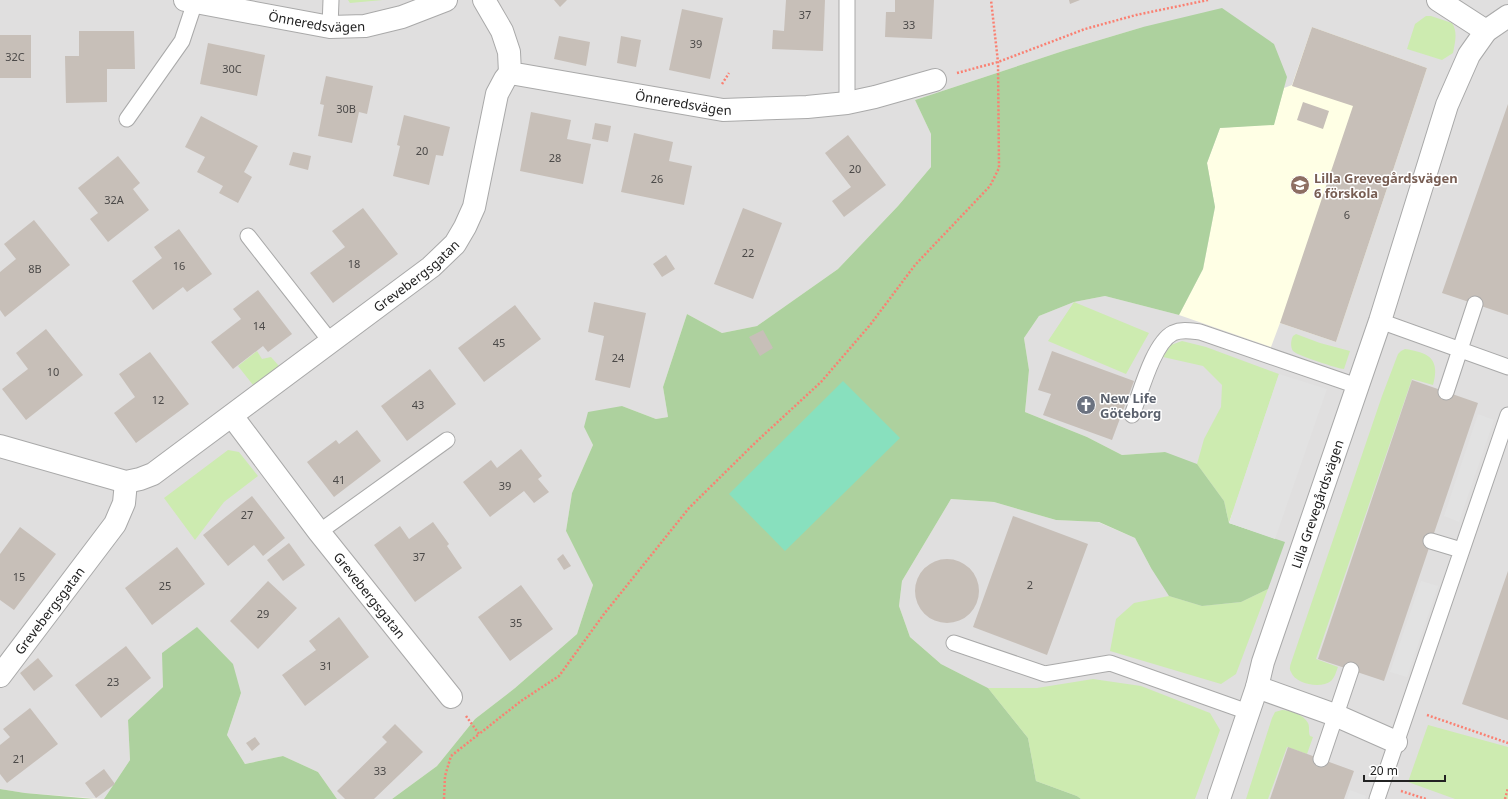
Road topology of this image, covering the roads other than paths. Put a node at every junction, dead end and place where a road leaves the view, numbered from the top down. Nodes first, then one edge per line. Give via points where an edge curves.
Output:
1 (331, 0) edge
2 (446, 0) edge
3 (484, 0) edge
4 (847, 0) edge
5 (1438, 0) edge
6 (190, 1) edge
7 (1508, 16) edge
8 (330, 27) junction
9 (1486, 31) junction
10 (510, 73) junction
11 (935, 80) road end
12 (847, 103) junction
13 (127, 119) dead end
14 (248, 236) dead end
15 (1475, 304) dead end
16 (1380, 321) junction
17 (331, 342) junction
18 (1459, 350) junction
19 (1508, 367) edge
20 (1357, 386) junction
21 (1446, 392) dead end
22 (1132, 415) dead end
23 (1508, 415) edge
24 (232, 416) junction
25 (446, 440) dead end
26 (0, 446) edge
27 (126, 482) junction
28 (319, 532) junction
29 (1432, 541) dead end
30 (1461, 550) junction
31 (954, 643) dead end
32 (1351, 670) dead end
33 (0, 676) edge
34 (1257, 687) junction
35 (451, 697) road end
36 (1248, 712) junction
37 (1335, 716) junction
38 (1396, 742) junction
39 (1321, 759) dead end
40 (1219, 799) edge
41 (1377, 799) edge

1 - 8 lane
2 - 8 street, Önneredsvägen via 402,17 365,26
3 - 10 street via 502,31 509,52
4 - 12 lane
5 - 9 street
6 - 8 street, Önneredsvägen
6 - 13 lane via 182,41
7 - 9 street
9 - 16 street, Lilla Grevegårdsvägen via 1469,56 1447,105
10 - 12 street, Önneredsvägen via 722,110
10 - 17 street, Grevebergsgatan via 497,94 474,207 455,244 431,267
11 - 12 street, Önneredsvägen
14 - 17 lane
15 - 18 lane
16 - 18 lane
16 - 20 street, Lilla Grevegårdsvägen
17 - 24 street, Grevebergsgatan
18 - 19 lane
18 - 21 lane
20 - 22 lane via 1200,332 1184,330 1165,339 1154,356
20 - 34 street, Lilla Grevegårdsvägen via 1263,662
23 - 30 lane
24 - 27 street, Grevebergsgatan via 153,474
24 - 28 street, Grevebergsgatan
25 - 28 lane
26 - 27 street
27 - 33 street, Grevebergsgatan via 124,503 115,524
28 - 35 street, Grevebergsgatan
29 - 30 lane
30 - 38 lane
31 - 36 lane via 1046,674 1110,663
32 - 37 lane
34 - 36 street, Lilla Grevegårdsvägen
34 - 37 street
36 - 40 street, Lilla Grevegårdsvägen
37 - 38 street
37 - 39 lane
38 - 41 lane

